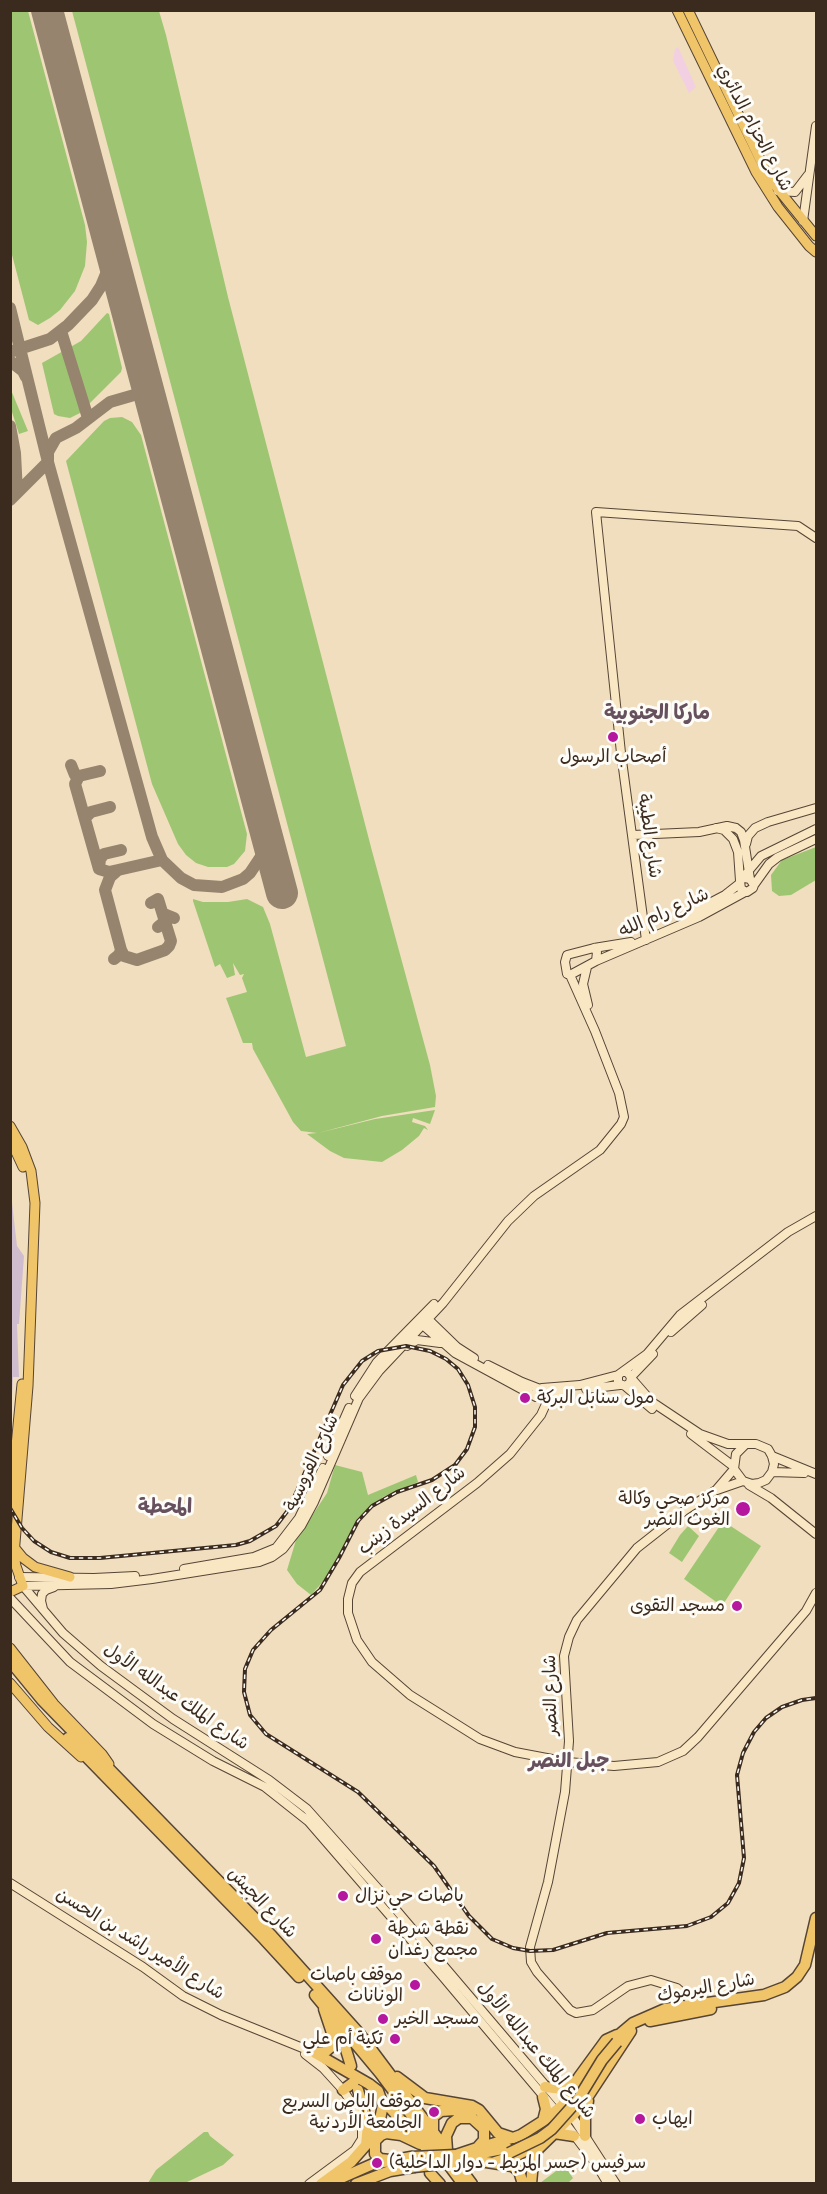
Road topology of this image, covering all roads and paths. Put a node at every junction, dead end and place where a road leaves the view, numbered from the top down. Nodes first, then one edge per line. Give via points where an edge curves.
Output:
1 (689, 12) edge
2 (679, 15) edge
3 (816, 126) edge
4 (811, 170) junction
5 (778, 191) junction
6 (803, 221) junction
7 (816, 236) edge
8 (813, 249) edge
9 (816, 260) edge
10 (816, 537) edge
11 (606, 594) junction
12 (816, 808) edge
13 (768, 822) junction
14 (635, 824) junction
15 (716, 828) junction
16 (816, 829) edge
17 (741, 832) junction
18 (648, 836) junction
19 (816, 839) edge
20 (636, 840) junction
21 (743, 850) junction
22 (762, 856) junction
23 (746, 880) junction
24 (648, 937) junction
25 (594, 948) junction
26 (596, 961) junction
27 (587, 966) junction
28 (570, 975) junction
29 (595, 1031) junction
30 (10, 1126) edge
31 (10, 1139) edge
32 (816, 1216) edge
33 (816, 1221) edge
34 (32, 1240) junction
35 (455, 1286) junction
36 (443, 1303) junction
37 (423, 1320) junction
38 (441, 1330) junction
39 (443, 1344) junction
40 (393, 1350) junction
41 (620, 1373) junction
42 (631, 1378) junction
43 (512, 1381) junction
44 (622, 1385) junction
45 (542, 1395) junction
46 (745, 1445) junction
47 (772, 1456) junction
48 (733, 1468) junction
49 (771, 1473) junction
50 (816, 1474) edge
51 (744, 1482) junction
52 (716, 1490) junction
53 (771, 1498) junction
54 (10, 1508) edge
55 (816, 1534) edge
56 (14, 1547) junction
57 (66, 1581) junction
58 (17, 1582) edge
59 (10, 1592) edge
60 (816, 1593) edge
61 (10, 1598) edge
62 (44, 1612) junction
63 (10, 1648) edge
64 (10, 1661) edge
65 (10, 1672) edge
66 (10, 1683) edge
67 (65, 1739) junction
68 (568, 1762) junction
69 (112, 1772) junction
70 (267, 1784) junction
71 (10, 1883) edge
72 (816, 1918) edge
73 (816, 1951) edge
74 (640, 1982) junction
75 (322, 2003) junction
76 (695, 2004) junction
77 (681, 2006) junction
78 (335, 2019) junction
79 (631, 2031) junction
80 (616, 2039) junction
81 (314, 2055) junction
82 (351, 2066) dead end
83 (384, 2066) junction
84 (579, 2077) junction
85 (356, 2086) junction
86 (343, 2090) junction
87 (544, 2092) junction
88 (591, 2093) junction
89 (374, 2096) dead end
90 (561, 2106) junction
91 (390, 2108) dead end
92 (571, 2117) junction
93 (543, 2121) junction
94 (481, 2126) junction
95 (433, 2131) junction
96 (580, 2136) junction
97 (550, 2137) junction
98 (376, 2138) junction
99 (482, 2146) junction
100 (510, 2146) junction
101 (430, 2151) junction
102 (464, 2156) junction
103 (390, 2160) junction
104 (413, 2162) junction
105 (495, 2162) junction
106 (431, 2166) junction
107 (309, 2184) edge
108 (321, 2184) edge
109 (330, 2184) edge
110 (356, 2184) edge
111 (440, 2184) edge
112 (456, 2184) edge
113 (463, 2184) edge
114 (472, 2184) edge
115 (523, 2184) edge
116 (531, 2184) edge
117 (608, 2184) edge
118 (616, 2184) edge

1 - 2 main road
1 - 5 main road, شارع الحزام الدائري
2 - 8 main road, شارع الحزام الدائري via 756,172 777,207
3 - 4 street
4 - 5 street via 797,190
4 - 6 street
5 - 6 main road, شارع الحزام الدائري
6 - 7 main road, شارع الحزام الدائري
8 - 9 main road, شارع الحزام الدائري
10 - 11 street, شارع الطيبة via 798,526 596,512
11 - 14 street, شارع الطيبة
11 - 20 street, شارع الطيبة via 615,699
12 - 13 street
13 - 17 street via 754,823
13 - 21 street via 751,832
14 - 18 street
14 - 20 street, شارع الطيبة
15 - 17 street via 733,827
15 - 18 street
15 - 21 street via 724,830
16 - 22 street, شارع رام الله
17 - 21 street via 738,838
18 - 20 street
18 - 20 street
19 - 23 street, شارع رام الله via 773,860
20 - 24 street, شارع الطيبة
21 - 22 street
21 - 23 street
21 - 23 street
22 - 23 street, شارع رام الله
23 - 24 street, شارع رام الله
23 - 24 street, شارع رام الله via 741,889 745,892 699,917
24 - 25 street, شارع رام الله
24 - 26 street, شارع رام الله
25 - 26 street
25 - 28 street, شارع رام الله via 567,956 565,966
26 - 27 street, شارع رام الله
27 - 28 street, شارع رام الله
27 - 29 street, شارع الفروسية via 584,989
28 - 29 street, شارع الفروسية
29 - 35 street, شارع الفروسية via 622,1102 624,1117 618,1130 587,1161 525,1203
30 - 34 main road, شارع الملك عبدالله الأول via 31,1172 35,1196
31 - 34 main road, شارع الملك عبدالله الأول via 27,1184
32 - 41 street via 788,1232 680,1315 647,1354
33 - 42 street via 789,1237 703,1304 676,1327
34 - 54 main road, شارع الملك عبدالله الأول
34 - 56 main road, شارع الملك عبدالله الأول via 28,1386
35 - 36 street, شارع الفروسية
35 - 37 street, شارع الفروسية
36 - 37 street, شارع الفروسية
36 - 38 street
37 - 38 street
37 - 39 street
37 - 40 street, شارع الفروسية
38 - 43 street via 467,1354
39 - 40 street via 417,1340
39 - 43 street
40 - 57 street, شارع الفروسية via 370,1371 353,1398 311,1496 276,1548 254,1557 155,1573
41 - 42 street via 627,1372
41 - 44 street via 617,1380
41 - 45 street
42 - 44 street via 629,1384
42 - 46 street via 652,1402 693,1430 720,1442
43 - 45 street
44 - 45 street
44 - 48 street via 705,1443
45 - 68 street, شارع السيدة زينب via 544,1409 510,1454 360,1572 350,1593 348,1613 354,1635 369,1659 436,1713 489,1743
46 - 47 street via 761,1445
46 - 48 street via 736,1454
47 - 49 street
47 - 50 street
48 - 51 street
48 - 52 street, شارع النصر
49 - 50 street
49 - 51 street via 759,1484
49 - 53 street
51 - 52 street, شارع النصر
51 - 53 street
52 - 68 street, شارع النصر via 637,1548 577,1620 564,1656
53 - 55 street
56 - 57 main road via 35,1567
56 - 58 main road, شارع الملك عبدالله الأول
57 - 58 street, شارع الفروسية
57 - 62 street via 44,1592
58 - 59 main road, شارع الفروسية
58 - 62 street, شارع الملك عبدالله الأول
60 - 68 street, شارع السيدة زينب via 806,1611 683,1751 667,1760 646,1764
61 - 70 street, شارع الملك عبدالله الأول via 70,1662 153,1724 213,1761
62 - 70 street, شارع الملك عبدالله الأول via 101,1666
63 - 69 main road via 54,1704 102,1754
64 - 67 highway, شارع الجيش via 42,1700
65 - 67 highway, شارع الجيش
66 - 67 main road
67 - 69 highway, شارع الجيش
67 - 75 highway, شارع الجيش via 264,1939
68 - 74 street, شارع النصر via 548,1882 530,1947 531,1962 576,2013 593,2010
69 - 83 highway, شارع الجيش via 272,1935
70 - 87 street, شارع الملك عبدالله الأول via 307,1809 337,1841
71 - 81 street, شارع الأمير راشد بن الحسن via 183,1996
72 - 76 highway, شارع اليرموك via 805,1965 788,1984 764,1995
73 - 79 highway, شارع اليرموك via 806,1977 784,1995 662,2018
74 - 76 street via 651,1980 671,1985
74 - 77 street via 668,1988
75 - 78 highway, شارع الجيش
75 - 81 highway via 334,2040 330,2049
76 - 77 highway, شارع اليرموك
77 - 80 highway, شارع اليرموك via 643,2017
78 - 82 highway
78 - 113 highway, شارع الجيش
79 - 80 highway, شارع اليرموك
79 - 88 highway
80 - 84 highway via 606,2040
80 - 100 highway, شارع اليرموك, bridge via 577,2101 552,2129 540,2138
81 - 85 highway
81 - 86 street, شارع الأمير راشد بن الحسن
81 - 98 highway via 378,2091 382,2105
83 - 95 highway, شارع الجيش
83 - 100 highway via 425,2098 466,2104 479,2110
84 - 87 highway via 564,2089
84 - 90 highway
85 - 86 highway
85 - 89 highway
85 - 108 highway via 368,2125 366,2145 351,2162
86 - 107 street, شارع الأمير راشد بن الحسن via 359,2114 362,2139 355,2151
87 - 90 street, شارع الملك عبدالله الأول
87 - 93 highway
88 - 92 highway
88 - 96 highway
90 - 92 street, شارع الملك عبدالله الأول
90 - 92 highway via 569,2109
90 - 93 highway
91 - 101 highway
92 - 96 street, شارع الملك عبدالله الأول
92 - 97 highway
93 - 100 highway
94 - 95 highway via 462,2111 441,2110 433,2117
94 - 99 highway
94 - 102 highway via 468,2117 455,2120 446,2136
95 - 102 highway, شارع الجيش
96 - 97 highway
96 - 117 street, شارع الملك عبدالله الأول
96 - 118 street, شارع الملك عبدالله الأول
97 - 105 highway via 518,2156
97 - 116 highway via 535,2155
98 - 101 highway via 386,2133 401,2136
98 - 103 highway via 375,2154
99 - 100 highway
99 - 102 highway
100 - 102 highway, شارع اليرموك
101 - 112 highway
102 - 104 highway, bridge
102 - 105 highway
102 - 106 highway, bridge
102 - 114 highway, شارع الجيش
103 - 104 highway
103 - 109 highway via 363,2167
104 - 106 highway, bridge
104 - 110 highway
105 - 115 highway via 516,2168 522,2174
106 - 111 highway via 430,2173

